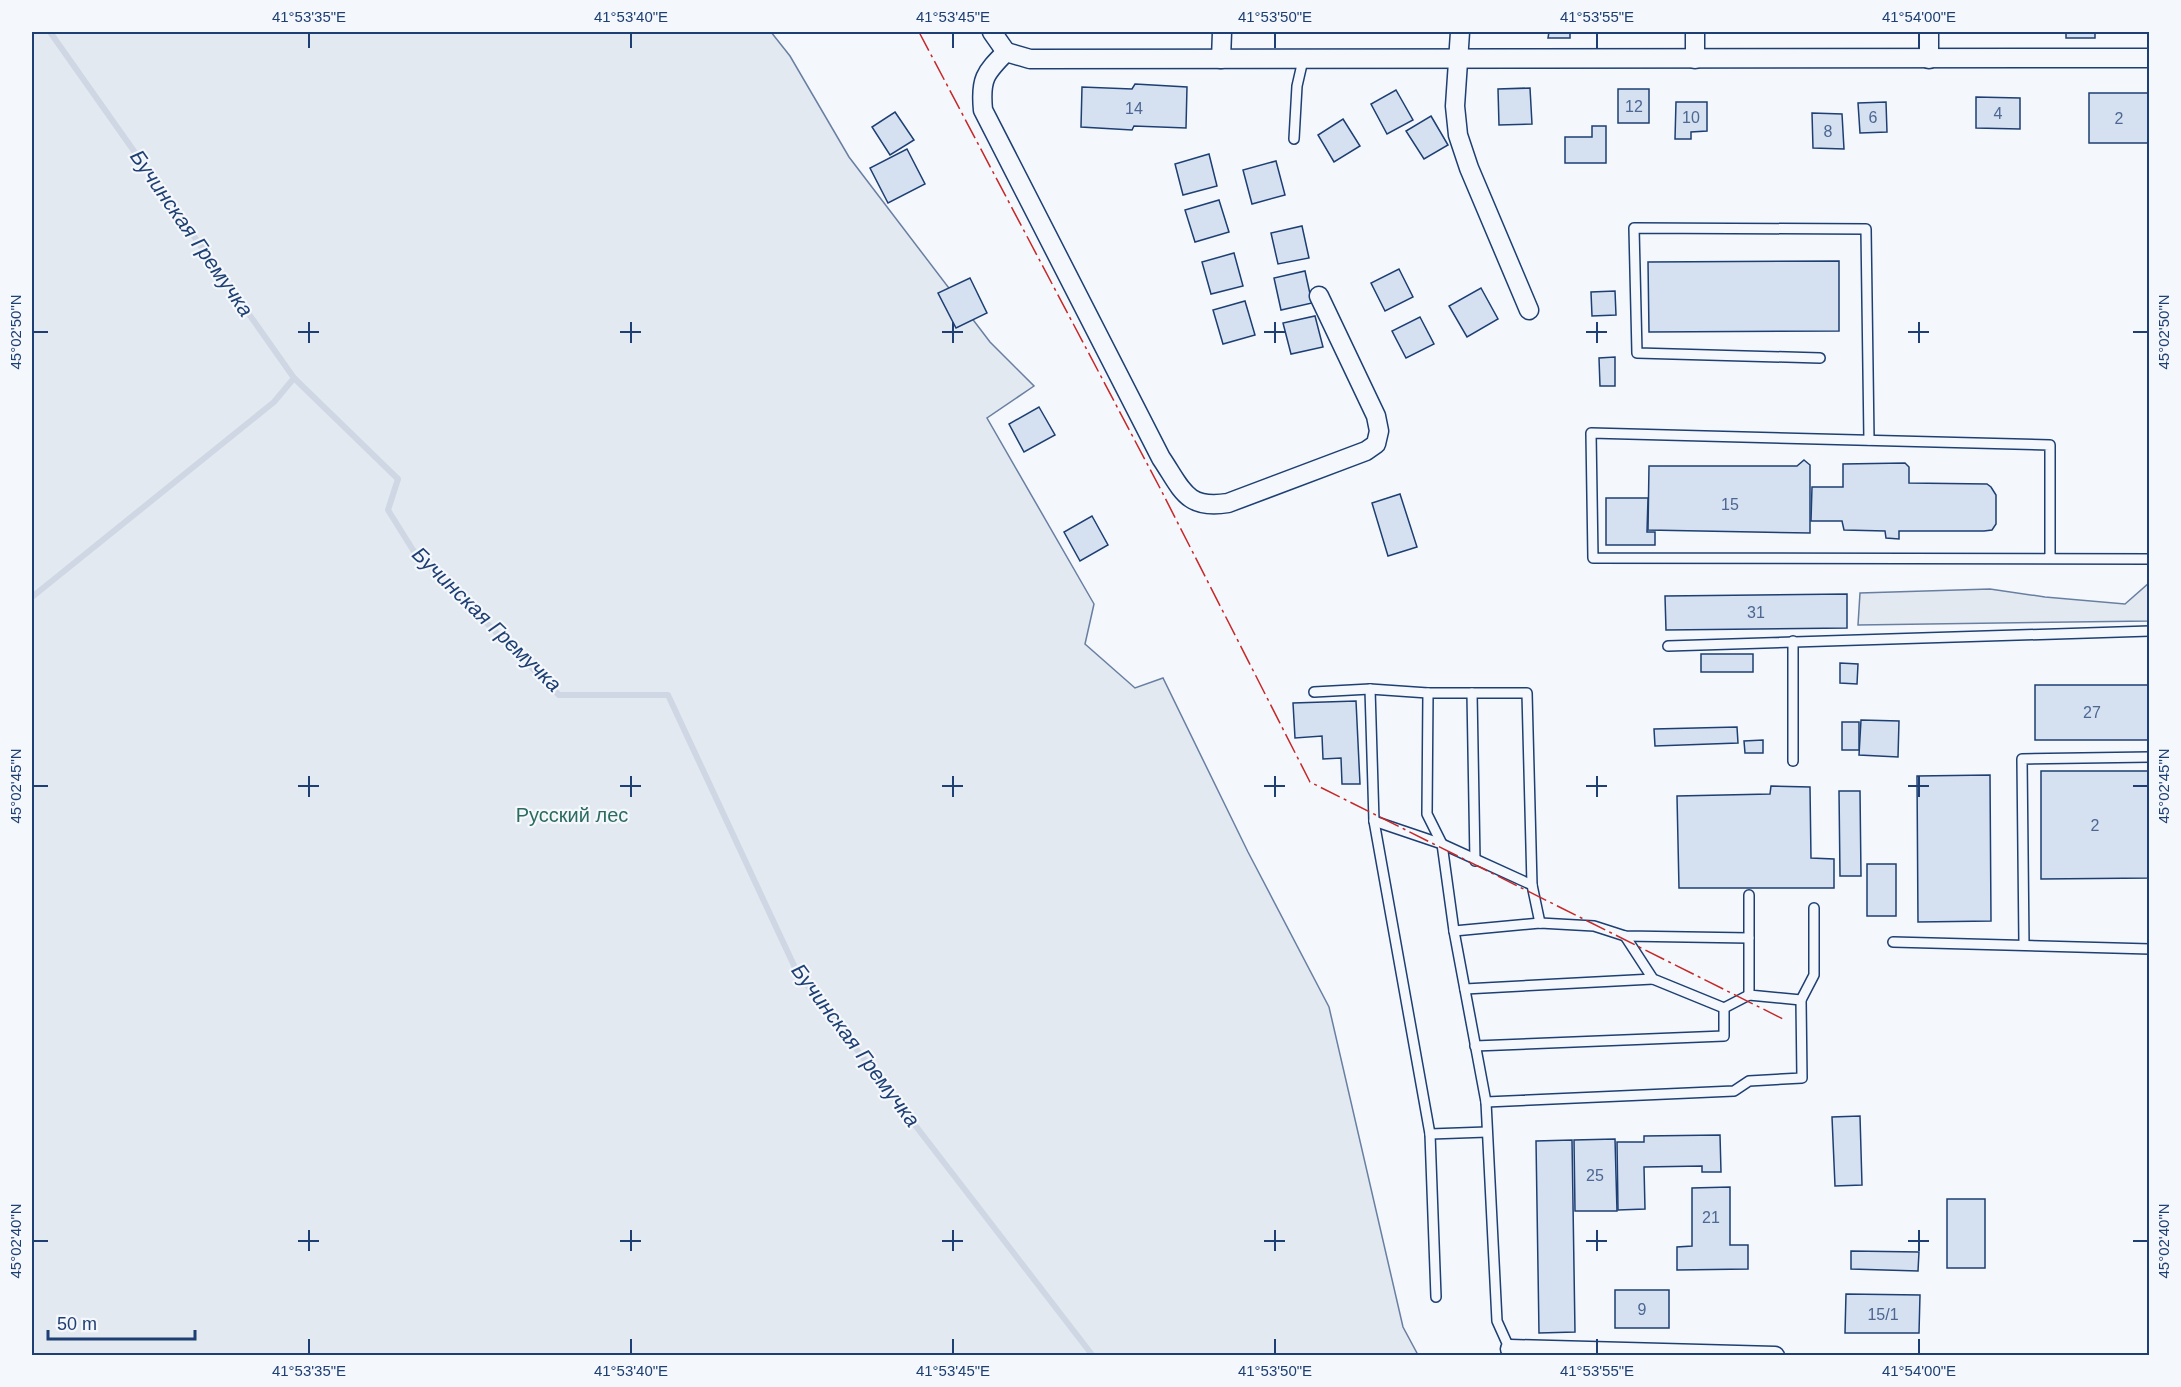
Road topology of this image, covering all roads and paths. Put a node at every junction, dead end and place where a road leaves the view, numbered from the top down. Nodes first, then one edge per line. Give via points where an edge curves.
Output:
1 (992, 32) edge
2 (1222, 32) edge
3 (1460, 32) edge
4 (1695, 32) edge
5 (1929, 32) edge
6 (1006, 52) junction
7 (1460, 57) junction
8 (2150, 58) edge
9 (1221, 59) junction
10 (1695, 59) junction
11 (1929, 59) junction
12 (1303, 60) junction
13 (1294, 139) dead end
14 (1319, 296) dead end
15 (1529, 310) dead end
16 (1820, 358) dead end
17 (1869, 440) junction
18 (2050, 559) junction
19 (2150, 559) edge
20 (2150, 631) edge
21 (1793, 641) junction
22 (1668, 646) dead end
23 (1370, 689) junction
24 (1314, 692) dead end
25 (1428, 693) junction
26 (1472, 693) junction
27 (2150, 757) edge
28 (1793, 761) dead end
29 (1374, 821) junction
30 (1442, 844) junction
31 (1475, 861) junction
32 (1532, 885) junction
33 (1749, 895) dead end
34 (1814, 908) dead end
35 (1540, 922) junction
36 (1454, 931) junction
37 (1625, 936) junction
38 (1749, 938) junction
39 (1893, 942) dead end
40 (2024, 945) junction
41 (2150, 950) edge
42 (1653, 979) junction
43 (1465, 989) junction
44 (1749, 995) junction
45 (1801, 1000) junction
46 (1724, 1008) junction
47 (1475, 1046) junction
48 (1486, 1102) junction
49 (1487, 1132) junction
50 (1430, 1134) junction
51 (1436, 1297) dead end
52 (1512, 1352) edge
53 (1775, 1356) edge

1 - 6 street
2 - 9 street
3 - 7 street
4 - 10 street
5 - 11 street
6 - 9 street via 1030,59
6 - 14 street via 988,69 982,82 983,110 1161,458 1190,500 1209,506 1228,503 1376,444 1376,416
7 - 10 street
7 - 12 street
7 - 15 street via 1455,106 1458,135
8 - 11 street
9 - 12 street
10 - 11 street
12 - 13 lane via 1297,86
16 - 17 lane via 1637,352 1634,228 1866,229
17 - 18 lane via 2050,445
17 - 18 lane via 1591,433 1593,558
18 - 19 lane
20 - 21 lane
21 - 22 lane
21 - 28 lane
23 - 24 lane
23 - 25 lane
23 - 29 lane
25 - 26 lane
25 - 30 lane via 1427,814
26 - 31 lane
26 - 32 lane via 1527,693
27 - 40 lane via 2022,759
29 - 30 lane
29 - 50 lane
30 - 31 lane
30 - 36 lane
31 - 32 lane
32 - 35 lane
33 - 38 lane
34 - 45 lane via 1814,975
35 - 36 lane
35 - 37 lane via 1594,926
36 - 43 lane
37 - 38 lane
37 - 42 lane
38 - 44 lane
39 - 40 lane
40 - 41 lane
42 - 43 lane
42 - 46 lane
43 - 47 lane
44 - 45 lane
44 - 46 lane
45 - 48 lane via 1802,1078 1749,1080 1734,1091
46 - 47 lane via 1724,1036
47 - 48 lane
48 - 49 lane
49 - 50 lane
49 - 52 lane via 1497,1321
50 - 51 lane
52 - 53 street

